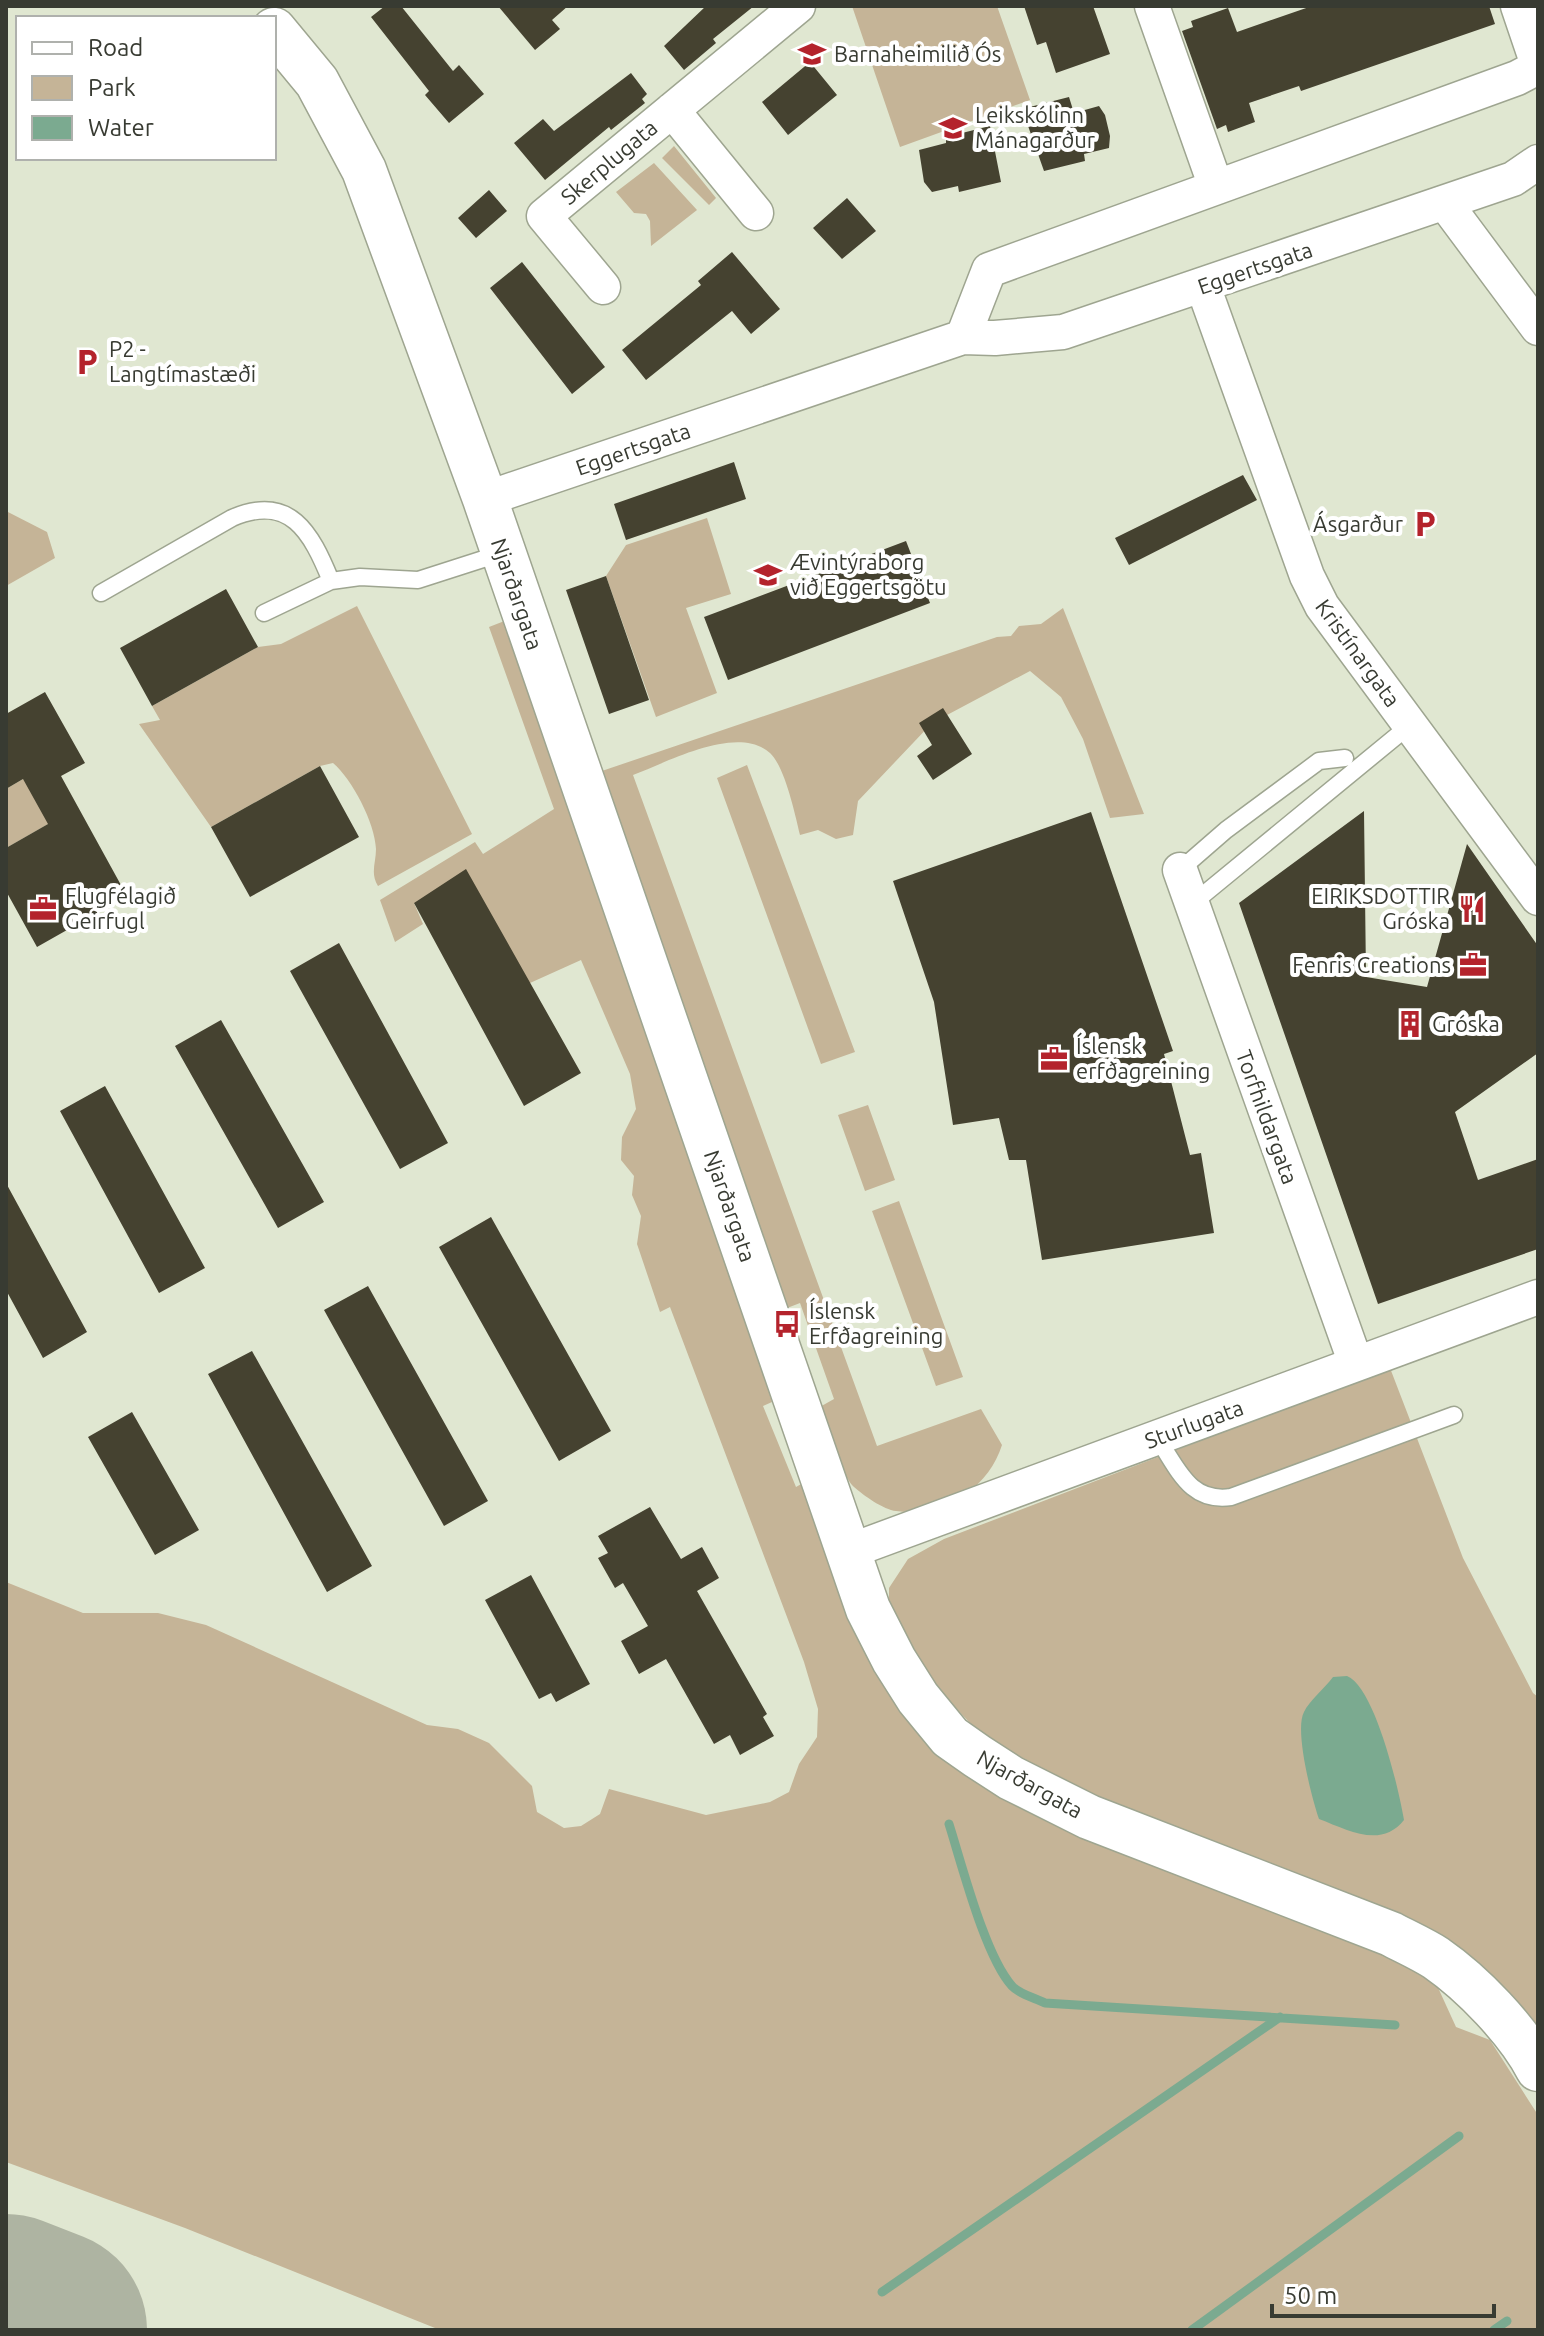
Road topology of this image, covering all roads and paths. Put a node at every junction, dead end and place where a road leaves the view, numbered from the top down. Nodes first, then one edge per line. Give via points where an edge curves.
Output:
1 (798, 6) edge
2 (1152, 6) edge
3 (1518, 6) edge
4 (276, 32) edge
5 (1538, 66) edge
6 (672, 110) junction
7 (1538, 162) edge
8 (1216, 187) junction
9 (1445, 203) junction
10 (756, 213) dead end
11 (1203, 286) junction
12 (603, 287) dead end
13 (1538, 328) edge
14 (963, 337) junction
15 (485, 499) junction
16 (503, 553) junction
17 (331, 581) junction
18 (101, 593) dead end
19 (264, 613) dead end
20 (1410, 725) junction
21 (1345, 758) dead end
22 (1180, 870) joint
23 (1538, 898) edge
24 (1192, 905) junction
25 (1538, 1297) edge
26 (1356, 1364) junction
27 (1454, 1415) dead end
28 (1157, 1438) junction
29 (850, 1551) junction
30 (1538, 2069) edge

1 - 6 street, Skerplugata
2 - 8 street
3 - 5 street
4 - 15 main road, Njarðargata via 317,82 364,170
5 - 8 street
6 - 10 street, Skerplugata
6 - 12 street, Skerplugata via 544,216
7 - 9 street, Eggertsgata via 1513,179
8 - 14 street via 989,270
9 - 11 street, Eggertsgata
9 - 13 street
11 - 14 street, Eggertsgata via 1063,332
11 - 20 street, Kristínargata via 1312,586 1334,625
14 - 15 street, Eggertsgata
15 - 16 main road, Njarðargata
16 - 17 lane via 418,580
16 - 29 main road, Njarðargata
17 - 18 lane via 313,539 295,519 271,508 251,509
17 - 19 lane
20 - 23 street, Kristínargata
20 - 24 lane
21 - 22 lane via 1319,761
22 - 24 street, Torfhildargata
24 - 26 street, Torfhildargata
25 - 26 street, Sturlugata
26 - 28 street, Sturlugata
27 - 28 lane via 1217,1499 1201,1495 1188,1483
28 - 29 street, Sturlugata
29 - 30 main road, Njarðargata via 868,1609 894,1660 950,1737 1011,1778 1089,1817 1378,1929 1436,1958 1476,1991

